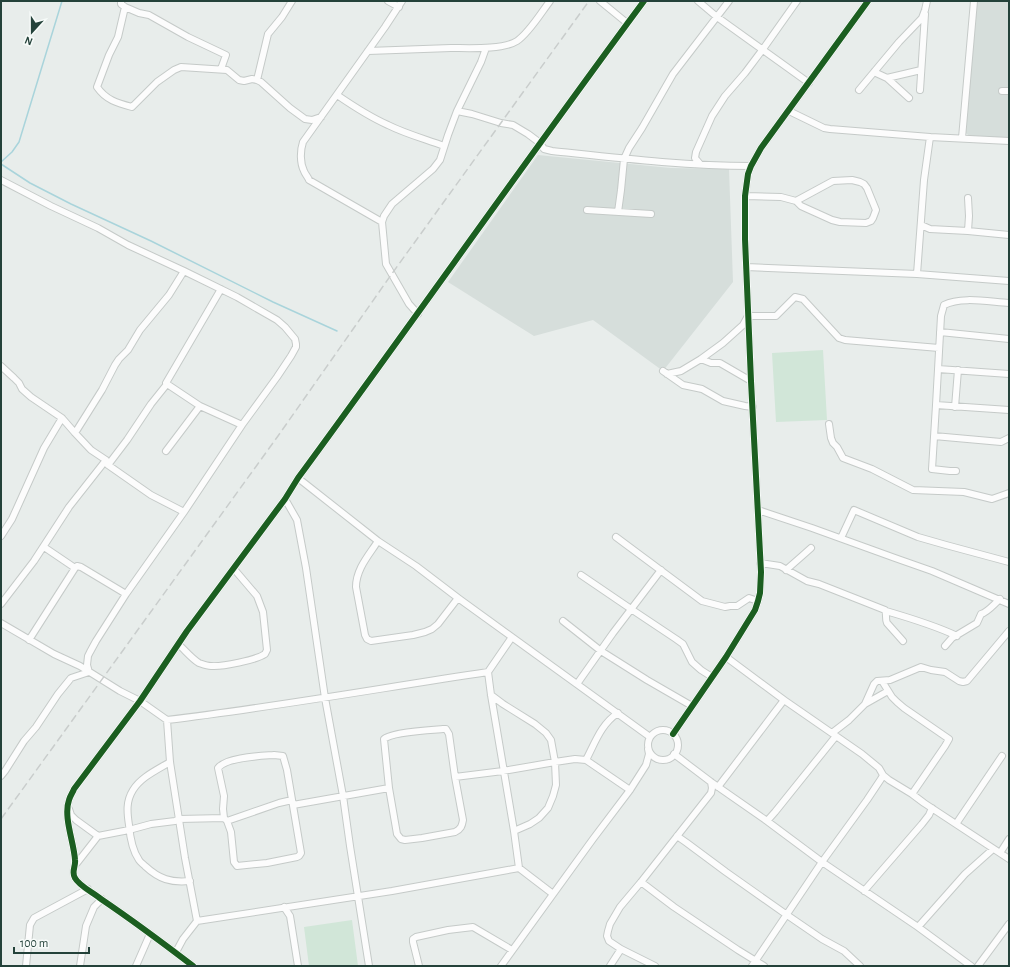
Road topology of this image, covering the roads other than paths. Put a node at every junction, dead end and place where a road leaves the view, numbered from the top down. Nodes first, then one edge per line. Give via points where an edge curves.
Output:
1 (292, 1) edge
2 (388, 1) edge
3 (550, 1) edge
4 (600, 1) edge
5 (644, 1) edge
6 (698, 1) edge
7 (729, 1) edge
8 (797, 1) edge
9 (868, 1) edge
10 (927, 1) edge
11 (974, 1) edge
12 (123, 4) edge
13 (400, 4) edge
14 (925, 10) junction
15 (718, 17) junction
16 (627, 23) junction
17 (486, 48) junction
18 (763, 49) junction
19 (368, 50) junction
20 (221, 69) junction
21 (921, 70) junction
22 (874, 72) junction
23 (887, 78) junction
24 (257, 80) junction
25 (809, 83) junction
26 (859, 90) dead end
27 (920, 90) dead end
28 (1002, 91) dead end
29 (1009, 91) edge
30 (337, 95) junction
31 (909, 98) dead end
32 (789, 110) junction
33 (457, 111) junction
34 (321, 117) junction
35 (930, 137) junction
36 (962, 138) junction
37 (1009, 141) edge
38 (540, 143) junction
39 (444, 146) junction
40 (624, 159) junction
41 (700, 164) junction
42 (751, 166) junction
43 (1, 180) edge
44 (745, 196) junction
45 (968, 198) dead end
46 (796, 201) junction
47 (587, 210) dead end
48 (618, 212) junction
49 (651, 214) dead end
50 (382, 222) junction
51 (921, 225) junction
52 (968, 231) junction
53 (1009, 235) edge
54 (746, 267) junction
55 (184, 271) junction
56 (918, 274) junction
57 (1009, 281) edge
58 (221, 288) junction
59 (1009, 303) edge
60 (418, 314) junction
61 (748, 316) junction
62 (940, 332) junction
63 (1009, 339) edge
64 (938, 348) junction
65 (701, 359) junction
66 (1, 366) edge
67 (938, 369) junction
68 (958, 370) junction
69 (1009, 374) edge
70 (751, 381) junction
71 (167, 384) junction
72 (936, 405) junction
73 (200, 406) junction
74 (752, 407) junction
75 (955, 407) junction
76 (1009, 410) edge
77 (62, 418) junction
78 (829, 424) dead end
79 (242, 425) junction
80 (75, 433) junction
81 (934, 436) junction
82 (1009, 438) edge
83 (166, 451) dead end
84 (107, 463) junction
85 (956, 471) dead end
86 (298, 478) junction
87 (1009, 493) edge
88 (285, 500) junction
89 (758, 510) junction
90 (184, 512) junction
91 (1, 536) edge
92 (616, 537) dead end
93 (841, 538) junction
94 (378, 541) junction
95 (44, 547) junction
96 (811, 548) dead end
97 (1009, 562) edge
98 (760, 563) junction
99 (75, 568) junction
100 (234, 569) junction
101 (660, 570) junction
102 (786, 570) junction
103 (582, 575) dead end
104 (126, 594) junction
105 (458, 598) junction
106 (1000, 599) junction
107 (758, 601) junction
108 (1, 604) edge
109 (1009, 604) edge
110 (631, 609) junction
111 (886, 611) junction
112 (563, 621) dead end
113 (1, 624) edge
114 (1009, 631) edge
115 (957, 636) junction
116 (512, 637) junction
117 (29, 640) junction
118 (903, 641) dead end
119 (178, 644) junction
120 (945, 646) dead end
121 (601, 651) junction
122 (726, 657) junction
123 (89, 672) junction
124 (488, 672) junction
125 (712, 677) junction
126 (882, 681) junction
127 (577, 684) junction
128 (888, 691) junction
129 (491, 695) junction
130 (325, 698) junction
131 (784, 700) junction
132 (140, 701) junction
133 (865, 704) junction
134 (692, 706) junction
135 (618, 714) junction
136 (167, 720) junction
137 (673, 734) junction
138 (834, 735) junction
139 (650, 737) junction
140 (648, 749) junction
141 (674, 754) junction
142 (1002, 756) dead end
143 (662, 759) junction
144 (586, 760) junction
145 (170, 762) junction
146 (555, 762) junction
147 (646, 765) junction
148 (503, 771) junction
149 (882, 774) junction
150 (1, 776) edge
151 (455, 777) junction
152 (711, 782) junction
153 (389, 788) junction
154 (719, 788) junction
155 (630, 790) junction
156 (711, 793) junction
157 (912, 794) junction
158 (343, 796) junction
159 (292, 802) junction
160 (68, 805) junction
161 (932, 808) junction
162 (179, 819) junction
163 (225, 819) junction
164 (767, 821) junction
165 (956, 824) junction
166 (129, 830) junction
167 (514, 831) junction
168 (98, 836) junction
169 (677, 836) junction
170 (1009, 839) edge
171 (993, 849) junction
172 (1000, 853) junction
173 (1009, 859) edge
174 (822, 862) junction
175 (75, 863) junction
176 (519, 868) junction
177 (190, 881) junction
178 (641, 882) junction
179 (88, 889) junction
180 (864, 891) junction
181 (553, 894) junction
182 (358, 896) junction
183 (102, 899) junction
184 (284, 907) junction
185 (787, 915) junction
186 (197, 921) junction
187 (1009, 924) edge
188 (918, 927) junction
189 (150, 934) junction
190 (621, 949) junction
191 (512, 950) junction
192 (176, 952) junction
193 (754, 964) edge
194 (26, 966) edge
195 (80, 966) edge
196 (136, 966) edge
197 (193, 966) edge
198 (298, 966) edge
199 (369, 966) edge
200 (419, 966) edge
201 (501, 966) edge
202 (610, 966) edge
203 (655, 966) edge
204 (764, 966) edge
205 (860, 966) edge
206 (971, 966) edge
207 (978, 966) edge

1 - 24 street via 268,34
2 - 13 street
3 - 17 street via 517,41
4 - 16 street
5 - 16 street
6 - 15 street
7 - 15 street
8 - 18 street
9 - 25 street
10 - 14 street
11 - 36 street
12 - 20 street via 226,55
12 - 20 street via 118,37 97,87 113,101 132,107 156,82 181,67
13 - 19 street
14 - 21 street
14 - 22 street via 922,18
15 - 18 street
15 - 40 street via 673,74
16 - 38 street
17 - 19 street
17 - 33 street
18 - 25 street
18 - 41 street via 712,116 696,152 695,158
19 - 30 street
20 - 24 street via 227,70 239,80
21 - 23 street
21 - 27 street
22 - 23 street
22 - 26 street
23 - 31 street
24 - 34 street via 305,119
25 - 32 street
28 - 29 street
30 - 34 street
30 - 39 street via 388,125
32 - 35 street via 824,128
32 - 42 street
33 - 38 street via 514,125
33 - 39 street
34 - 50 street via 303,142 301,149 304,171 309,180
35 - 36 street
35 - 51 street
36 - 37 street
38 - 40 street via 544,149 552,151
38 - 60 street
39 - 50 street via 440,160 433,169 392,204
40 - 41 street
40 - 48 street
41 - 42 street
42 - 44 street
43 - 55 street
44 - 46 street
44 - 54 street
45 - 52 street
46 - 46 street via 833,181 852,180 864,184 876,210 871,222 840,222 801,206
47 - 48 street
48 - 49 street
50 - 60 street via 386,264 409,304
51 - 52 street via 930,229
51 - 56 street
52 - 53 street
54 - 56 street
54 - 61 street
55 - 58 street
55 - 80 street via 169,295 115,364
56 - 57 street
58 - 71 street
58 - 79 street via 277,320 295,339 296,344 277,377
59 - 62 street via 969,300 944,305
60 - 86 street
61 - 64 street via 776,316 796,297 800,297 839,338
61 - 65 street via 723,343
61 - 70 street
62 - 63 street
62 - 64 street
64 - 67 street
65 - 70 street via 720,363
65 - 74 street via 681,371 665,372 683,385 702,389 723,401
66 - 77 street via 31,397
67 - 68 street
67 - 72 street
68 - 69 street
68 - 75 street
70 - 74 street
71 - 73 street
71 - 84 street via 131,435
72 - 75 street
72 - 81 street
73 - 79 street
73 - 83 street
74 - 89 street
75 - 76 street
77 - 80 street
77 - 91 street via 44,448 12,519
78 - 87 street via 833,443 843,458 872,469 913,490 964,492 992,499
79 - 90 street
80 - 84 street
81 - 82 street via 1001,442
81 - 85 street via 932,469
84 - 90 street via 151,495
84 - 95 street via 69,507
86 - 88 street
86 - 94 street
88 - 100 street
88 - 130 street via 297,520
89 - 93 street
89 - 98 street
90 - 104 street
92 - 101 street
93 - 97 street via 854,510 918,537
93 - 106 street
94 - 105 street
94 - 105 street via 356,579 367,639 371,641 432,629
95 - 99 street
95 - 108 street
96 - 102 street
98 - 102 street via 780,566
98 - 107 street
99 - 104 street via 81,567
99 - 117 street
100 - 119 street
100 - 119 street via 258,596 263,612 267,650 265,654 240,662 212,666 199,663
101 - 107 street via 702,601 725,607 737,606 749,598
101 - 110 street
102 - 111 street via 807,581
103 - 110 street
104 - 123 street via 90,652 87,665
105 - 116 street
106 - 109 street
106 - 115 street via 981,614 977,623
107 - 122 street
110 - 121 street
110 - 125 street via 683,644 692,662
111 - 115 street via 941,628
111 - 118 street via 886,622
112 - 121 street
113 - 117 street
114 - 126 street via 967,681 959,681 945,672 921,667
115 - 120 street
116 - 124 street
116 - 127 street
117 - 123 street
119 - 132 street
121 - 127 street
121 - 134 street
122 - 125 street
122 - 131 street
123 - 132 street
123 - 150 street via 71,678
124 - 129 street
124 - 130 street
125 - 134 street
126 - 128 street
126 - 133 street via 874,684
127 - 135 street
128 - 133 street
128 - 157 street via 904,708 949,739
129 - 146 street via 546,733 551,740
129 - 148 street
130 - 136 street
130 - 158 street
131 - 138 street
131 - 154 street
132 - 136 street
132 - 160 street via 74,789
133 - 138 street
134 - 137 street
135 - 139 street
135 - 144 street via 604,726
136 - 145 street
137 - 139 street via 663,730
137 - 141 street via 677,742
138 - 149 street via 862,754 879,768
138 - 164 street
139 - 140 street
140 - 143 street via 653,756
140 - 147 street
141 - 143 street
141 - 152 street
142 - 165 street
143 - 147 street
144 - 146 street
144 - 155 street
145 - 162 street
145 - 166 street via 139,782 133,790 127,808
146 - 148 street
146 - 167 street via 556,785 548,808 539,818
147 - 155 street
148 - 151 street
148 - 167 street
149 - 157 street
149 - 174 street via 867,800
151 - 153 street via 449,734 446,729 408,733 384,739
151 - 153 street via 462,826 455,832 422,838 405,840 397,834
152 - 154 street
152 - 156 street
153 - 158 street
154 - 156 street
154 - 164 street
155 - 181 street
156 - 169 street
157 - 161 street
158 - 159 street
158 - 182 street
159 - 163 street via 279,803
159 - 163 street via 300,847 297,857 237,866 234,862 230,828
159 - 163 street via 284,756 246,757 228,761 218,768 224,796
160 - 168 street via 71,815
160 - 175 street
161 - 165 street
161 - 180 street via 929,816
162 - 163 street
162 - 166 street
162 - 177 street
164 - 174 street
165 - 171 street
166 - 168 street
166 - 177 street via 133,849 139,861 150,871 163,879
167 - 176 street
168 - 175 street
169 - 178 street
169 - 185 street
170 - 172 street
171 - 172 street
171 - 188 street via 965,874
172 - 173 street
174 - 180 street
174 - 185 street
175 - 179 street via 75,878
176 - 181 street
176 - 182 street
177 - 186 street
178 - 190 street via 620,907 608,931 609,941
178 - 193 street
179 - 183 street
179 - 194 street via 34,918 30,925
180 - 188 street
181 - 191 street
182 - 184 street
182 - 199 street
183 - 189 street
183 - 195 street via 94,907 86,926
184 - 186 street
184 - 198 street via 290,916
185 - 193 street
185 - 205 street via 844,951
186 - 192 street
187 - 207 street
188 - 206 street
189 - 192 street
189 - 196 street
190 - 202 street
190 - 203 street
191 - 200 street via 474,928 448,930 413,939
191 - 201 street
192 - 197 street
193 - 204 street

